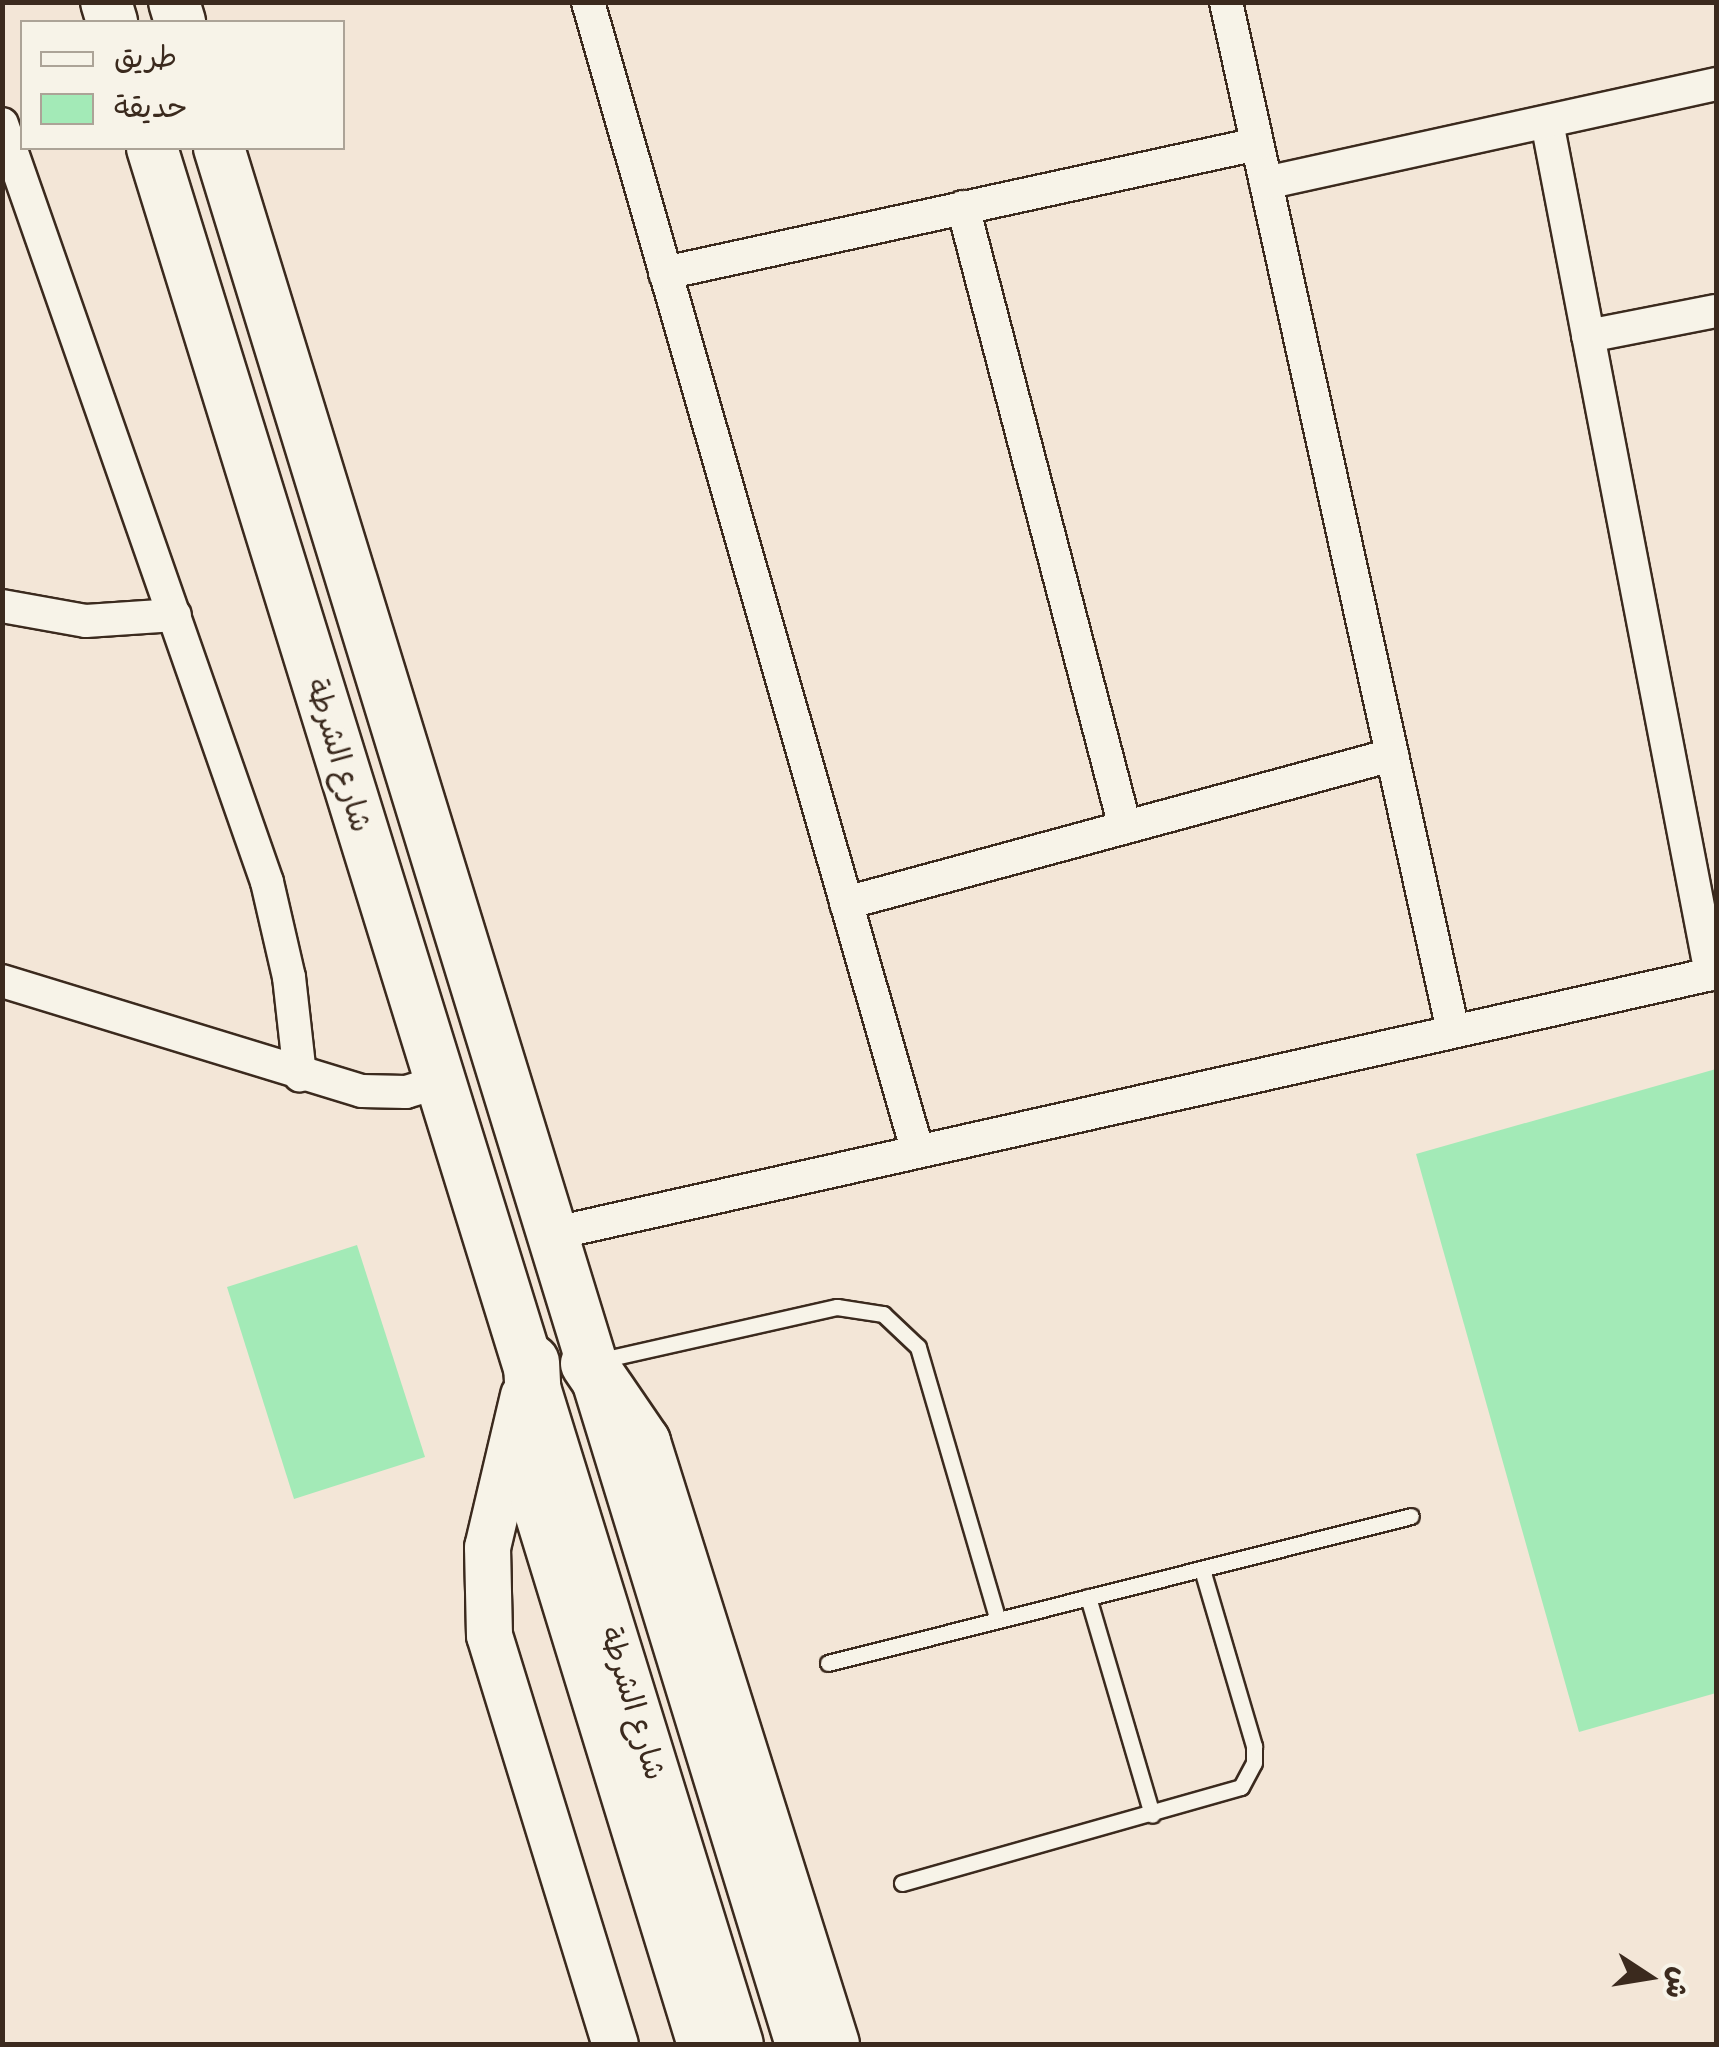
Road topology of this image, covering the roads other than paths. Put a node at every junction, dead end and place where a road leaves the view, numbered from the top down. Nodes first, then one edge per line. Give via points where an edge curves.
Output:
1 (1226, 2) edge
2 (590, 3) edge
3 (1716, 84) edge
4 (1547, 122) junction
5 (2, 124) edge
6 (1257, 144) junction
7 (153, 150) edge
8 (219, 150) edge
9 (1266, 183) junction
10 (964, 207) junction
11 (665, 273) junction
12 (1716, 311) edge
13 (1588, 336) junction
14 (280, 344) junction
15 (218, 358) junction
16 (308, 437) junction
17 (250, 462) junction
18 (2, 606) edge
19 (175, 615) junction
20 (1392, 755) junction
21 (1125, 827) junction
22 (846, 903) junction
23 (1714, 974) edge
24 (2, 981) edge
25 (1453, 1031) junction
26 (300, 1075) junction
27 (441, 1082) junction
28 (917, 1150) junction
29 (551, 1234) junction
30 (531, 1362) junction
31 (588, 1363) junction
32 (1411, 1516) dead end
33 (1202, 1569) junction
34 (1088, 1597) junction
35 (998, 1620) junction
36 (828, 1663) dead end
37 (1152, 1816) junction
38 (902, 1883) dead end
39 (614, 2044) edge
40 (705, 2044) edge
41 (738, 2044) edge
42 (802, 2044) edge
43 (831, 2044) edge

1 - 6 street
2 - 11 street
3 - 4 street
4 - 9 street
4 - 13 street
5 - 19 street
6 - 9 street
6 - 10 street
7 - 15 main road, شارع الشرطة
8 - 14 main road, شارع الشرطة
9 - 20 street
10 - 11 street
10 - 21 street
11 - 22 street
12 - 13 street
13 - 23 street
14 - 15 main road via 252,365
14 - 16 main road, شارع الشرطة
15 - 17 main road, شارع الشرطة
16 - 17 main road via 268,442
16 - 29 main road, شارع الشرطة
17 - 27 main road, شارع الشرطة
18 - 19 street via 86,621
19 - 26 street via 267,882 289,977
20 - 21 street
20 - 25 street
21 - 22 street
22 - 28 street
23 - 25 street
24 - 26 street
25 - 28 street
26 - 27 street via 377,1093
27 - 30 main road, شارع الشرطة
28 - 29 street
29 - 31 main road, شارع الشرطة
30 - 39 street via 486,1547 489,1635
30 - 40 highway via 538,1498
30 - 41 main road, شارع الشرطة
31 - 35 lane via 837,1307 883,1314 918,1347
31 - 42 main road, شارع الشرطة
31 - 43 highway via 642,1442
32 - 33 lane
33 - 34 lane
33 - 37 lane via 1254,1762 1230,1794
34 - 35 lane
34 - 37 lane
35 - 36 lane
37 - 38 lane

